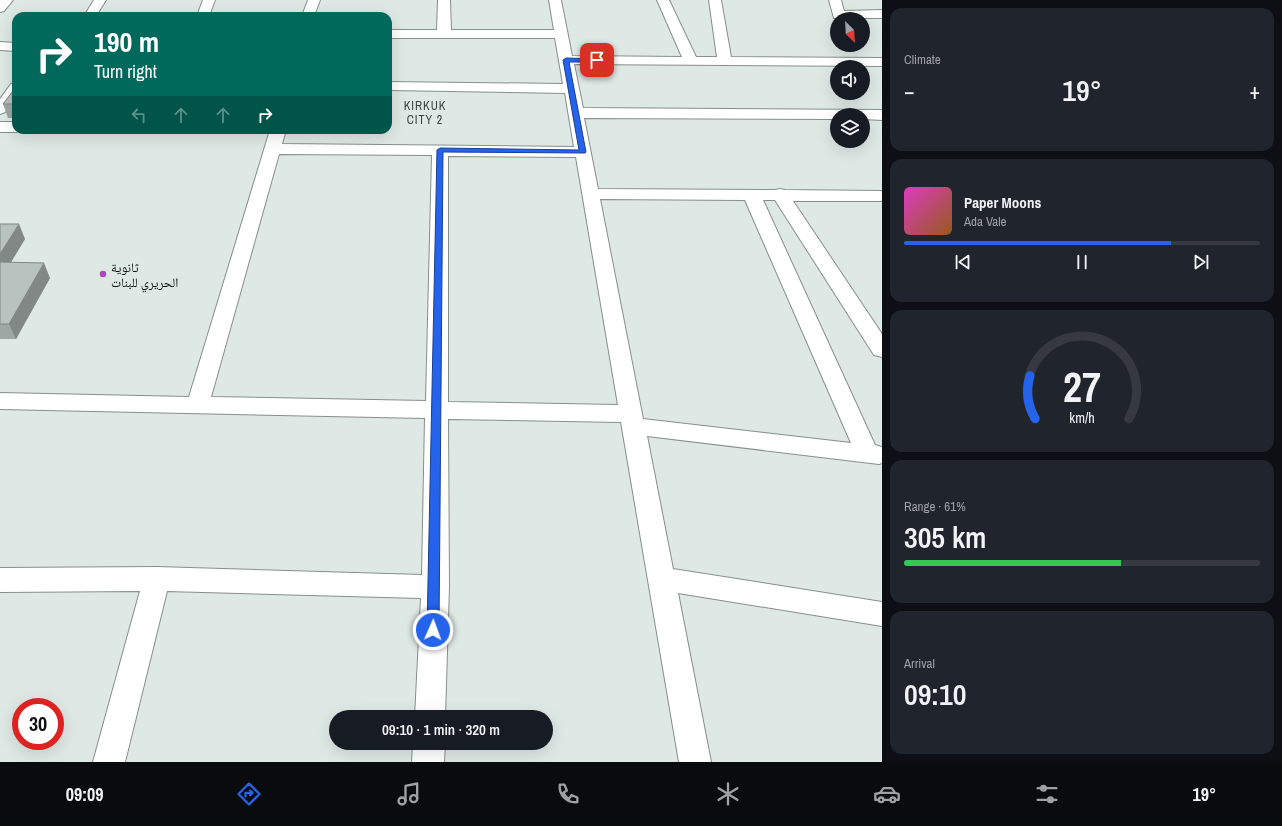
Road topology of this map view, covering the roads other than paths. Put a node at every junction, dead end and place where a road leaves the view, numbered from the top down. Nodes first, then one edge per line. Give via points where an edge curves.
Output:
1 (7, 0) edge
2 (100, 0) edge
3 (209, 0) edge
4 (314, 0) edge
5 (444, 0) edge
6 (555, 0) edge
7 (663, 0) edge
8 (715, 0) edge
9 (835, 0) edge
10 (0, 8) edge
11 (92, 12) edge
12 (204, 12) edge
13 (310, 12) edge
14 (882, 14) edge
15 (444, 33) junction
16 (392, 34) edge
17 (562, 34) junction
18 (0, 46) edge
19 (12, 47) edge
20 (566, 60) junction
21 (691, 62) junction
22 (725, 62) junction
23 (882, 62) edge
24 (392, 86) edge
25 (572, 89) junction
26 (12, 92) edge
27 (0, 109) edge
28 (882, 119) edge
29 (583, 124) junction
30 (870, 125) edge
31 (0, 127) edge
32 (12, 127) edge
33 (688, 128) dead end
34 (830, 128) edge
35 (277, 134) edge
36 (272, 150) junction
37 (440, 150) junction
38 (583, 152) junction
39 (591, 194) junction
40 (751, 194) junction
41 (780, 194) junction
42 (882, 196) edge
43 (882, 350) edge
44 (0, 401) edge
45 (198, 405) junction
46 (436, 410) junction
47 (632, 420) junction
48 (875, 454) edge
49 (158, 579) junction
50 (661, 579) junction
51 (0, 580) edge
52 (435, 587) junction
53 (882, 614) edge
54 (430, 710) edge
55 (429, 750) edge
56 (110, 762) edge
57 (428, 762) edge
58 (695, 762) edge

1 - 10 street
2 - 11 street
3 - 12 street
4 - 13 street
5 - 15 street
6 - 17 street
7 - 21 street
8 - 22 street
9 - 14 street via 839,15
15 - 16 street
15 - 17 street
17 - 20 street
18 - 19 street
20 - 21 street
20 - 25 street
21 - 22 street
22 - 23 street
24 - 25 street
25 - 29 street
26 - 27 street
28 - 29 street
28 - 30 street
29 - 38 street
31 - 32 street
33 - 34 street
35 - 36 street
36 - 37 street
36 - 45 street
37 - 38 street
37 - 46 street
38 - 39 street
39 - 40 street
39 - 47 street
40 - 41 street
40 - 48 street
41 - 42 street
41 - 43 street
44 - 45 street
45 - 46 street
46 - 47 street
46 - 52 street
47 - 48 street
47 - 50 street
49 - 51 street
49 - 52 street
49 - 56 street
50 - 53 street
50 - 58 street
52 - 54 street
55 - 57 street

